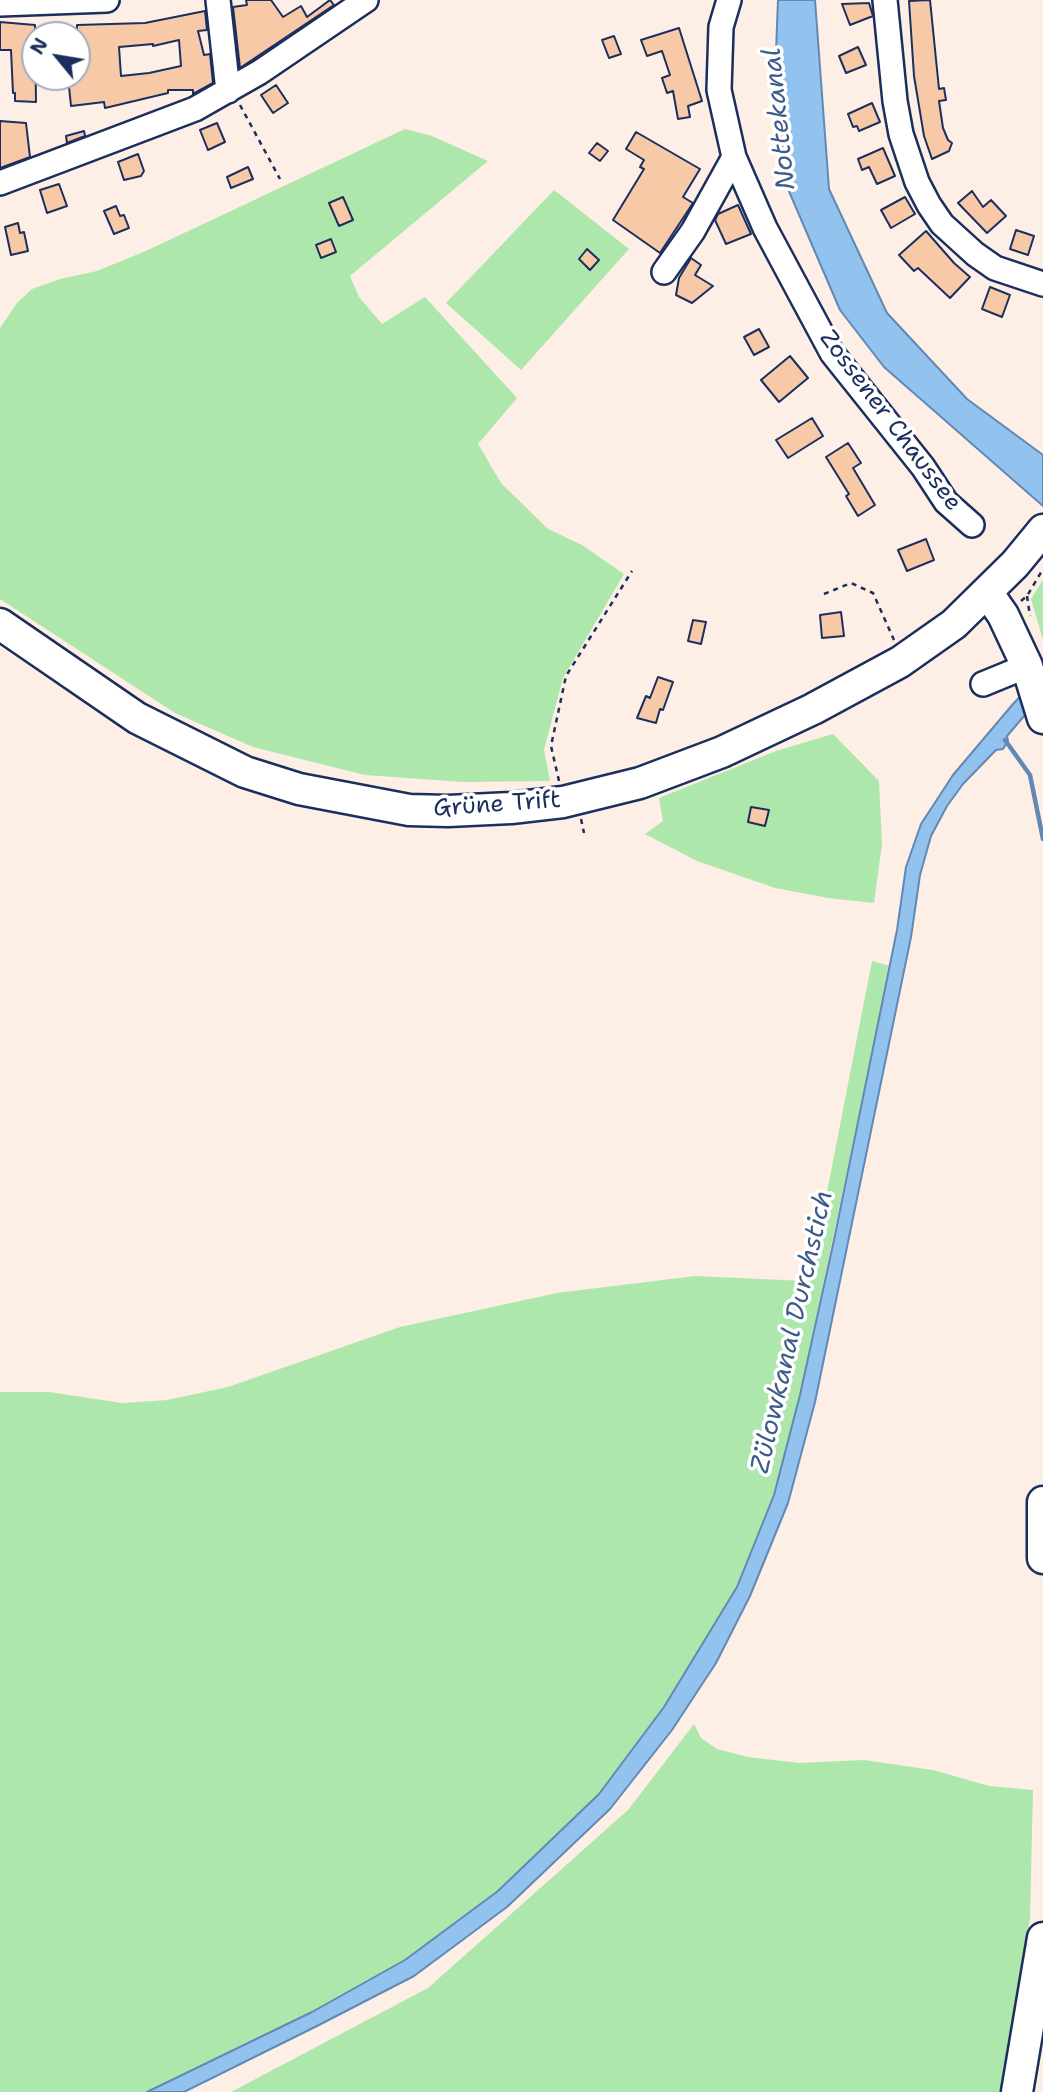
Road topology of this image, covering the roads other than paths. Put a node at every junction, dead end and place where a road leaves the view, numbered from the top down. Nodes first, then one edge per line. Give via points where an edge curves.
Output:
1 (107, 0) edge
2 (218, 0) edge
3 (366, 0) edge
4 (885, 0) edge
5 (28, 2) edge
6 (726, 2) edge
7 (0, 4) edge
8 (228, 91) junction
9 (734, 157) junction
10 (0, 183) edge
11 (664, 272) dead end
12 (1043, 284) edge
13 (972, 526) dead end
14 (1042, 531) edge
15 (987, 592) junction
16 (0, 624) edge
17 (1029, 673) junction
18 (983, 684) dead end
19 (1042, 716) edge
20 (1043, 1502) edge
21 (1043, 1558) edge
22 (1043, 1938) edge
23 (1017, 2092) edge

1 - 5 street
2 - 8 street
3 - 8 street
4 - 12 street via 901,134 929,205 942,223 995,268
5 - 7 street
6 - 9 street, Zossener Chaussee via 719,90
8 - 10 street via 195,109
9 - 11 street
9 - 13 street, Zossener Chaussee via 765,228 832,353 946,502
14 - 15 main road, Grüne Trift
15 - 16 main road, Grüne Trift via 954,624 900,662 722,752 640,783 563,802 487,810 409,810 299,789 245,772 137,718
15 - 17 main road via 1003,615
17 - 18 street
17 - 19 main road
20 - 21 main road
22 - 23 main road

